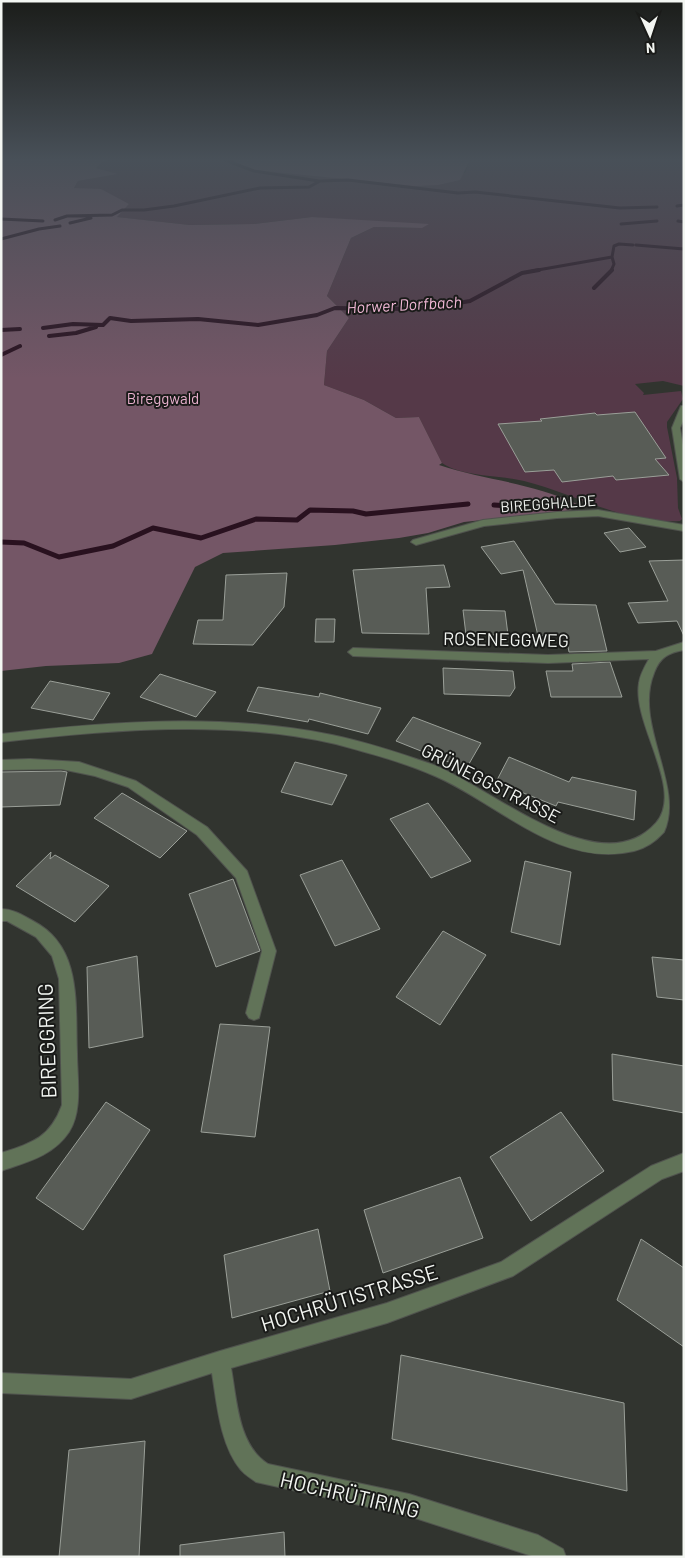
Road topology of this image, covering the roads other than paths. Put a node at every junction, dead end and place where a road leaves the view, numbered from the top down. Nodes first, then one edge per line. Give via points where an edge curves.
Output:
1 (684, 408) edge
2 (684, 479) edge
3 (684, 528) edge
4 (416, 542) dead end
5 (684, 646) edge
6 (353, 652) dead end
7 (658, 655) junction
8 (1, 738) edge
9 (1, 766) edge
10 (1, 915) edge
11 (254, 1013) dead end
12 (1, 1162) edge
13 (684, 1162) edge
14 (220, 1361) junction
15 (1, 1383) edge
16 (554, 1557) edge

1 - 2 street via 676,428
3 - 4 street, BIREGGHALDE via 598,513 557,515 483,523
5 - 7 street
6 - 7 street, ROSENEGGWEG via 548,659
7 - 8 street, GRÜNEGGSTRASSE via 645,674 644,702 670,784 671,805 664,824 650,838 634,846 611,849 584,846 550,834 441,772 393,754 327,738 283,730 197,724 117,726
9 - 11 street via 19,763 78,766 132,784 202,832 242,876 269,951
10 - 12 street, BIREGGRING via 41,932 58,952 67,979 70,1105 63,1126 40,1149
13 - 14 street, HOCHRÜTISTRASSE via 657,1172 506,1269 370,1319
14 - 15 street, HOCHRÜTISTRASSE via 131,1389
14 - 16 street, HOCHRÜTIRING via 240,1450 249,1463 264,1474 409,1505 538,1546

